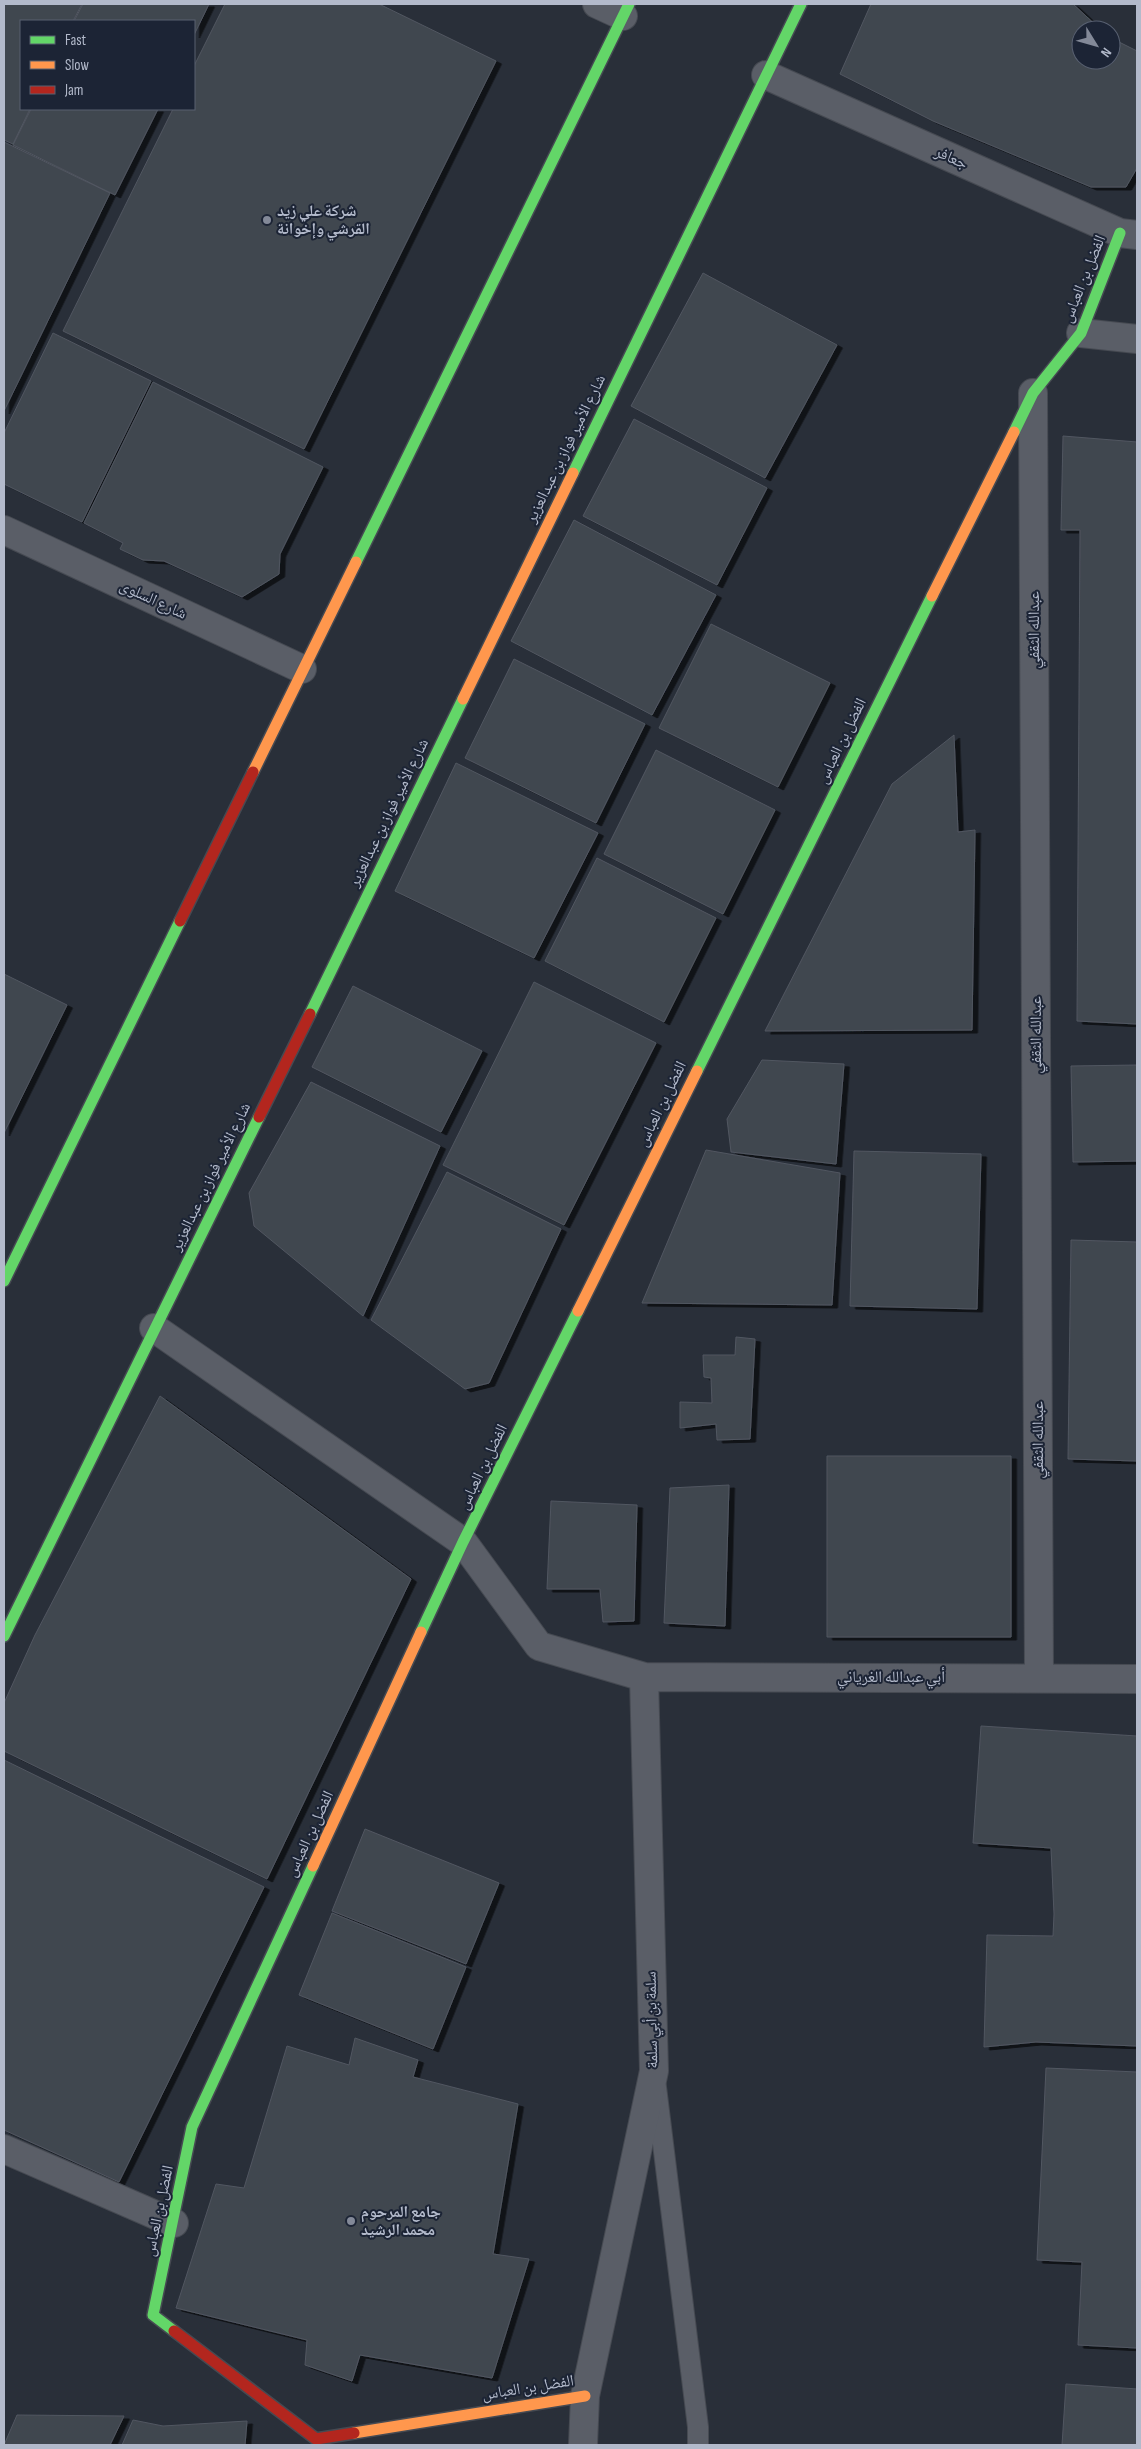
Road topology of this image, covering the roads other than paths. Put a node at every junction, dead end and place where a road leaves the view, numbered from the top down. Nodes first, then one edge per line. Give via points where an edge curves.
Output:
1 (597, 4) edge
2 (801, 4) edge
3 (626, 10) edge
4 (766, 75) junction
5 (1129, 234) edge
6 (1081, 333) junction
7 (1137, 339) edge
8 (1033, 392) junction
9 (4, 530) edge
10 (302, 669) junction
11 (4, 1281) edge
12 (154, 1328) junction
13 (463, 1542) junction
14 (4, 1636) edge
15 (644, 1677) junction
16 (1039, 1678) junction
17 (1137, 1679) edge
18 (654, 2071) junction
19 (4, 2149) edge
20 (174, 2223) junction
21 (585, 2396) junction
22 (316, 2442) edge
23 (584, 2445) edge
24 (698, 2445) edge

1 - 3 street
2 - 4 main road, شارع الأمير فواز بن عبدالعزير
3 - 10 main road
4 - 5 street, جعافر
4 - 12 main road, شارع الأمير فواز بن عبدالعزير
5 - 6 main road, الفضل بن العباس
6 - 7 street
6 - 8 main road, الفضل بن العباس
8 - 13 main road, الفضل بن العباس
8 - 16 street, عبدالله الثقفي
9 - 10 street, شارع السلوى
10 - 11 main road
12 - 13 street, أبي عبدالله الغرياني
12 - 14 main road, شارع الأمير فواز بن عبدالعزير
13 - 15 street, أبي عبدالله الغرياني via 539,1646
13 - 20 main road, الفضل بن العباس via 192,2127
15 - 16 street, أبي عبدالله الغرياني
15 - 18 street, سلمة بن أبي سلمة
16 - 17 street, أبي عبدالله الغرياني
18 - 21 street, سلمة بن أبي سلمة
18 - 24 lane
19 - 20 street
20 - 22 main road, الفضل بن العباس via 152,2315
21 - 22 main road, الفضل بن العباس
21 - 23 street, سلمة بن أبي سلمة

